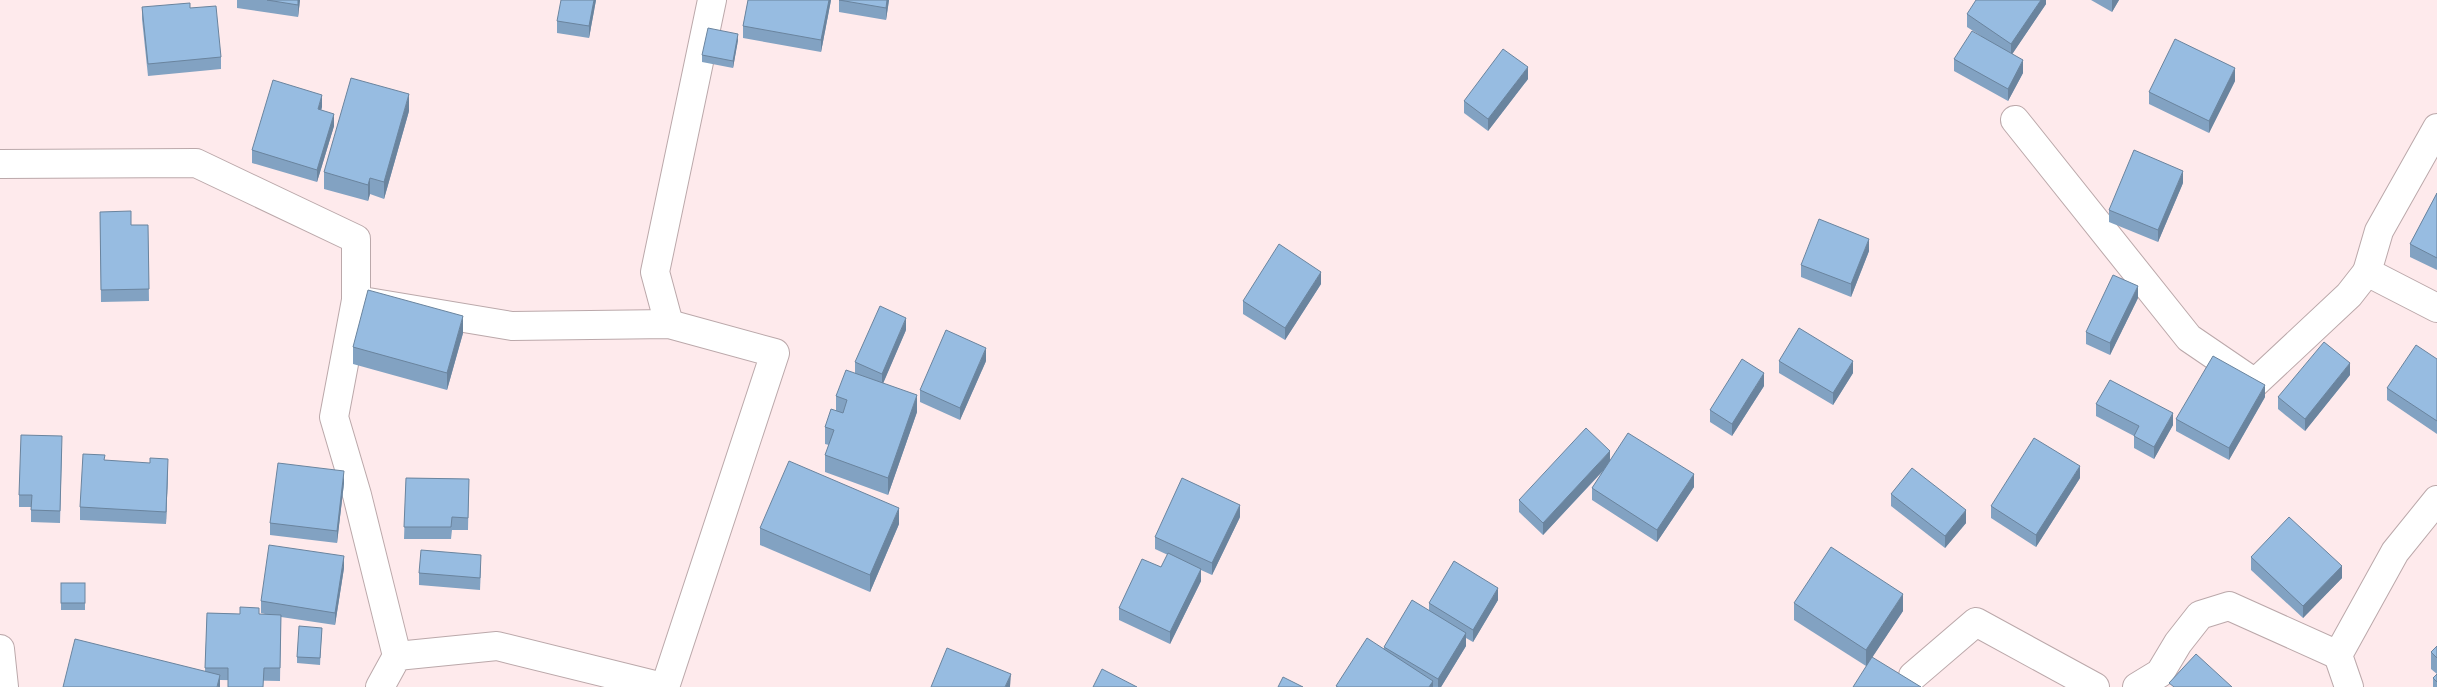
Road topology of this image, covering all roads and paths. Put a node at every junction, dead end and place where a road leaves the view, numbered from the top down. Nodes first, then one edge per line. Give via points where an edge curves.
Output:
1 (712, 0) edge
2 (2015, 120) dead end
3 (2437, 128) edge
4 (0, 164) edge
5 (2367, 272) junction
6 (356, 300) junction
7 (2437, 308) edge
8 (669, 324) junction
9 (2437, 500) edge
10 (0, 649) edge
11 (2338, 655) junction
12 (397, 656) junction
13 (1913, 676) dead end
14 (4, 687) edge
15 (380, 687) edge
16 (664, 687) edge
17 (2095, 687) edge
18 (2137, 687) edge
19 (2349, 687) edge

1 - 8 street via 655,272
2 - 5 street via 2189,338 2255,383 2349,295
3 - 5 street via 2379,231
4 - 6 street via 196,162 356,239
5 - 7 street
6 - 8 street via 512,326
6 - 12 street via 334,418 357,495
8 - 16 street via 775,353
9 - 11 street via 2395,552
10 - 14 street
11 - 18 street via 2229,606 2200,615 2160,673
11 - 19 street
12 - 15 street
12 - 16 street via 496,646
13 - 17 street via 1976,622

